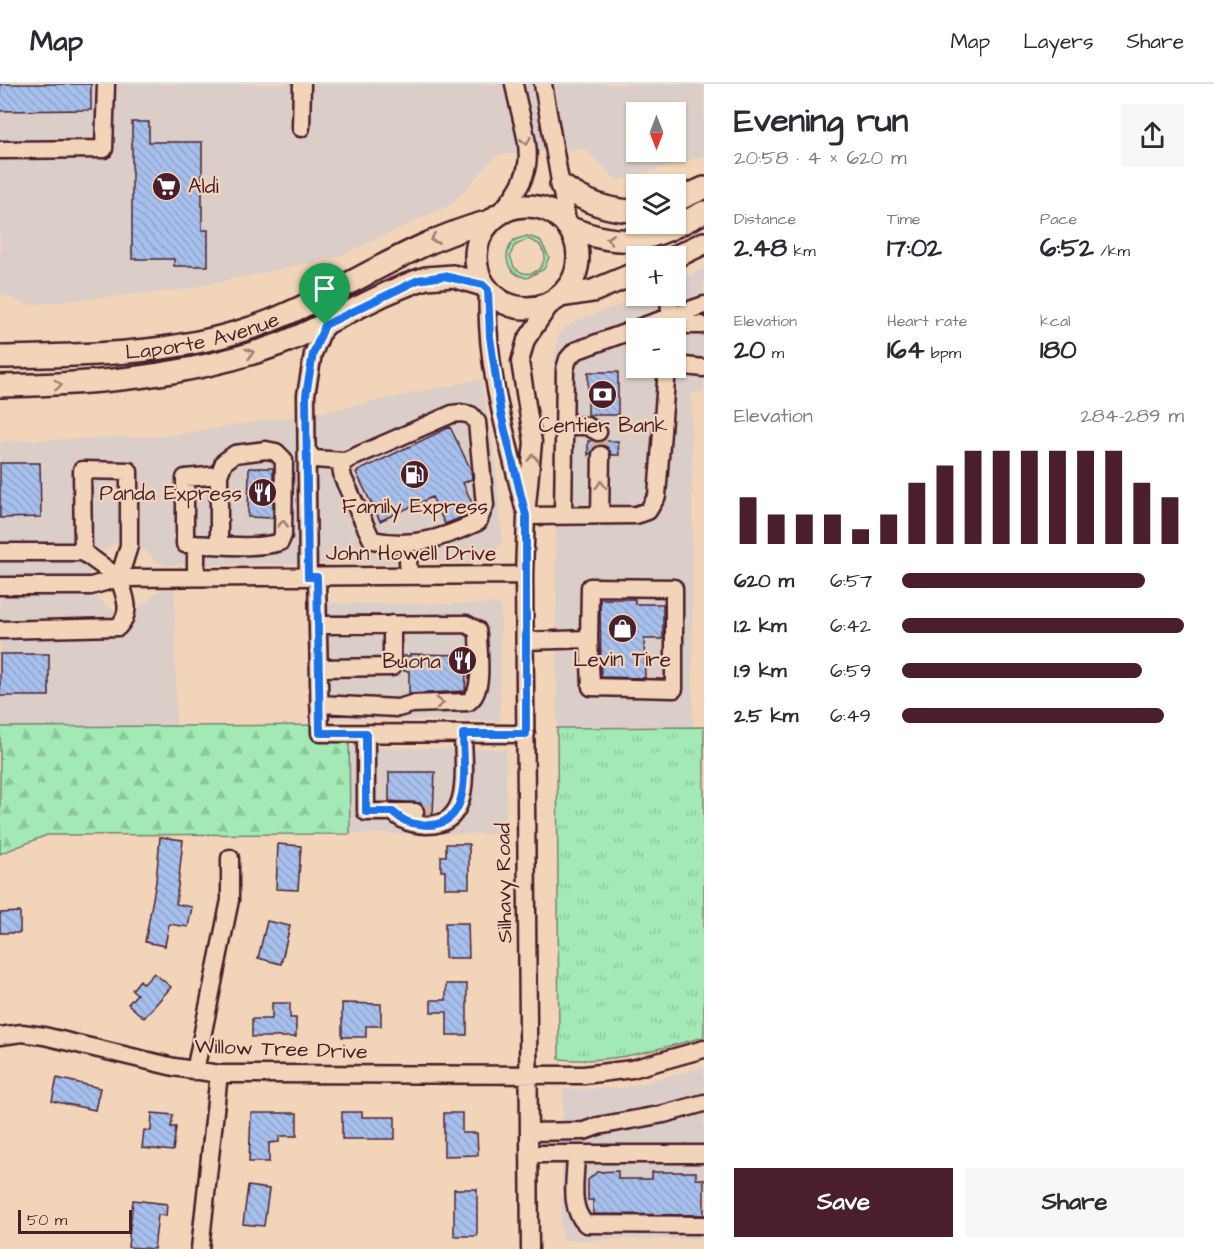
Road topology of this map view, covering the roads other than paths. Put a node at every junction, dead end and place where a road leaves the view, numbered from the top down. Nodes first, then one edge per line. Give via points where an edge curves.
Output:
1 (106, 84) edge
2 (302, 84) edge
3 (514, 84) edge
4 (543, 84) edge
5 (301, 128) dead end
6 (0, 150) edge
7 (561, 185) junction
8 (704, 188) edge
9 (686, 196) edge
10 (626, 210) edge
11 (704, 212) edge
12 (494, 218) junction
13 (568, 226) junction
14 (704, 243) edge
15 (686, 252) edge
16 (626, 277) edge
17 (485, 287) junction
18 (556, 299) junction
19 (704, 305) edge
20 (680, 318) edge
21 (325, 325) junction
22 (686, 325) edge
23 (701, 325) dead end
24 (626, 333) edge
25 (0, 357) edge
26 (686, 366) edge
27 (704, 368) edge
28 (666, 378) edge
29 (0, 386) edge
30 (501, 414) junction
31 (477, 422) junction
32 (564, 426) junction
33 (598, 432) dead end
34 (307, 450) junction
35 (601, 455) tunnel mouth
36 (344, 469) junction
37 (219, 475) junction
38 (563, 515) junction
39 (600, 515) junction
40 (526, 516) junction
41 (196, 544) junction
42 (219, 544) junction
43 (407, 545) junction
44 (0, 552) edge
45 (82, 552) junction
46 (524, 575) junction
47 (409, 576) junction
48 (196, 577) junction
49 (312, 577) junction
50 (119, 578) junction
51 (0, 586) edge
52 (392, 624) junction
53 (318, 625) junction
54 (0, 630) edge
55 (590, 639) junction
56 (525, 640) junction
57 (319, 668) junction
58 (320, 704) junction
59 (366, 733) junction
60 (463, 734) junction
61 (526, 734) junction
62 (393, 812) junction
63 (415, 813) tunnel mouth
64 (433, 813) tunnel mouth
65 (454, 814) junction
66 (230, 858) dead end
67 (0, 1036) edge
68 (704, 1049) edge
69 (195, 1071) junction
70 (219, 1074) junction
71 (529, 1075) junction
72 (704, 1103) edge
73 (584, 1131) junction
74 (529, 1132) junction
75 (529, 1154) junction
76 (581, 1154) junction
77 (704, 1154) edge
78 (704, 1225) edge
79 (200, 1249) edge
80 (530, 1249) edge

1 - 6 street via 104,149
2 - 5 street
3 -> 12 street via 529,167 514,198
4 - 7 street
7 - 10 main road via 581,199
7 - 13 street
8 - 9 main road
11 -> 13 main road via 658,235 628,241
12 - 13 main road via 519,207 542,208 556,214
12 - 17 main road via 478,240 476,252
12 -> 25 main road, Laporte Avenue via 430,240 294,311 218,338 142,352
13 - 18 main road via 578,247 578,265 572,282
14 - 15 main road
16 - 18 main road via 593,291
17 - 18 main road via 498,300 518,307 538,307
17 - 21 main road, Laporte Avenue via 453,276 426,278
17 - 30 street, Silhavy Road
40 -> 18 street, Silhavy Road via 533,442 520,371 521,352
19 - 20 street
29 -> 21 main road, Laporte Avenue via 70,384 166,374 247,354
21 - 34 street via 308,373
22 - 23 street
24 - 32 street via 575,351 568,359
26 - 27 street
28 - 39 street via 657,496 648,511
30 - 31 street
30 - 40 street, Silhavy Road
31 - 36 street via 471,415 452,414
31 - 43 street via 483,515 478,522 451,534
32 - 33 street via 587,426
32 - 38 street
34 - 36 street via 313,459
34 - 49 street
39 -> 35 street
36 - 43 street via 372,540
37 - 41 street via 185,478 185,544
37 - 42 street
42 -> 37 street via 280,542 284,460 276,452 266,450 235,454 224,462
38 - 39 street
38 - 40 street
40 - 46 street, Silhavy Road
41 - 42 street
41 - 48 street
43 - 47 street
44 - 45 street
45 - 50 street
45 - 50 street via 82,470 129,471 129,546
46 - 47 street, John Howell Drive
46 - 56 street, Silhavy Road
47 - 49 street, John Howell Drive
48 - 49 street, John Howell Drive
48 - 50 street, John Howell Drive
49 - 53 street
50 - 51 street, John Howell Drive via 92,586
50 - 54 street via 128,606 127,618 118,627
52 - 53 street
52 - 57 street via 392,667
58 -> 52 street via 398,708 473,699 478,688 477,630 466,624
53 - 57 street
55 - 55 street via 591,687 674,689 674,588 590,587
55 - 56 street
56 - 61 street, Silhavy Road
57 - 58 street
58 - 59 street via 320,733
59 - 60 street
59 - 62 street via 366,812
60 - 61 street
60 - 65 street via 463,796
61 - 71 street, Silhavy Road
62 - 63 street
62 - 65 street via 403,821 421,824 445,821
64 - 65 street
66 - 69 street via 230,900
67 - 69 street, Willow Tree Drive via 44,1036
68 - 71 street, Willow Tree Drive via 620,1071
69 - 70 street, Willow Tree Drive
70 - 71 street, Willow Tree Drive
70 - 79 street
71 - 74 street, Silhavy Road
72 - 73 street
73 - 74 street
73 - 76 street
74 - 75 street, Silhavy Road
75 - 76 street
75 - 80 street, Silhavy Road
76 - 77 street
76 - 78 street via 575,1208 586,1224

